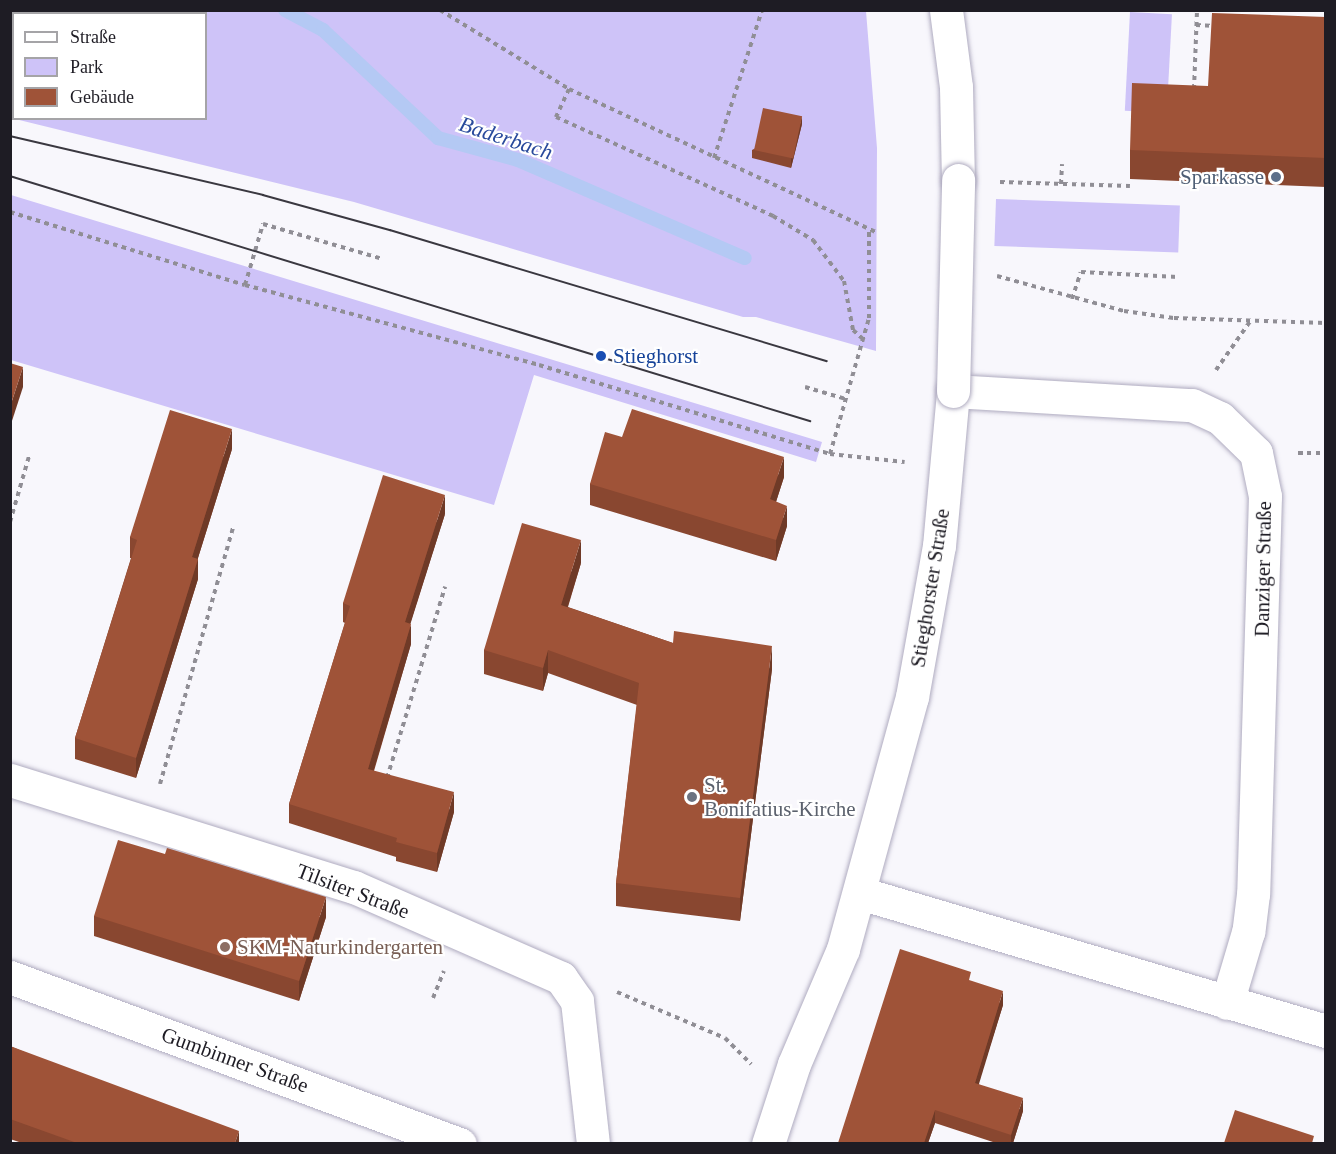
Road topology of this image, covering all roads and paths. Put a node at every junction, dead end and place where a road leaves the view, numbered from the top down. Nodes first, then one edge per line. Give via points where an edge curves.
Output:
1 (440, 10) edge
2 (762, 10) edge
3 (946, 10) edge
4 (1197, 10) edge
5 (1196, 25) junction
6 (1220, 26) edge
7 (568, 89) junction
8 (1194, 92) edge
9 (714, 158) junction
10 (1062, 164) dead end
11 (958, 180) junction
12 (1061, 184) junction
13 (1130, 186) edge
14 (10, 212) edge
15 (869, 230) junction
16 (878, 233) dead end
17 (384, 259) dead end
18 (996, 276) dead end
19 (1178, 277) dead end
20 (245, 285) junction
21 (1072, 299) junction
22 (1251, 320) junction
23 (1326, 323) edge
24 (863, 339) junction
25 (805, 387) dead end
26 (953, 391) junction
27 (846, 399) junction
28 (1192, 405) junction
29 (830, 454) junction
30 (29, 456) dead end
31 (947, 465) junction
32 (10, 522) edge
33 (234, 525) dead end
34 (445, 587) dead end
35 (10, 780) edge
36 (384, 787) edge
37 (148, 823) junction
38 (860, 893) junction
39 (10, 977) edge
40 (561, 978) junction
41 (1227, 1003) junction
42 (1326, 1031) edge
43 (784, 1096) junction
44 (460, 1143) edge
45 (593, 1143) edge
46 (768, 1143) edge

1 - 7 path
2 - 9 path
3 - 11 street, Stieghorster Straße via 956,87
4 - 5 path
5 - 6 path
5 - 8 path
7 - 9 path
7 - 24 path via 556,117 773,216 813,240 844,281 853,330
9 - 15 path
10 - 12 path
11 - 12 path
11 - 26 street, Stieghorster Straße, bridge
12 - 13 path
14 - 20 path
15 - 16 path
15 - 24 path via 869,318
17 - 20 path via 263,224
18 - 21 path
19 - 21 path via 1081,272
20 - 29 path via 539,365
21 - 22 path via 1174,318
22 - 23 path
22 - 28 path
24 - 27 path
25 - 27 path
26 - 28 street, Danziger Straße
26 - 31 street, Stieghorster Straße
27 - 29 path
28 - 41 street, Danziger Straße via 1220,418 1256,453 1265,496 1253,894 1248,932
29 - 31 path
30 - 32 path
31 - 38 street, Stieghorster Straße via 939,546 912,697
33 - 37 path
34 - 36 path
35 - 37 street, Tilsiter Straße
37 - 40 street, Tilsiter Straße via 354,887
38 - 41 street
38 - 43 street, Stieghorster Straße via 833,976
39 - 44 street, Gumbinner Straße
40 - 43 path via 579,976 725,1038
40 - 45 street via 577,1001
41 - 42 street
43 - 46 street, Stieghorster Straße

